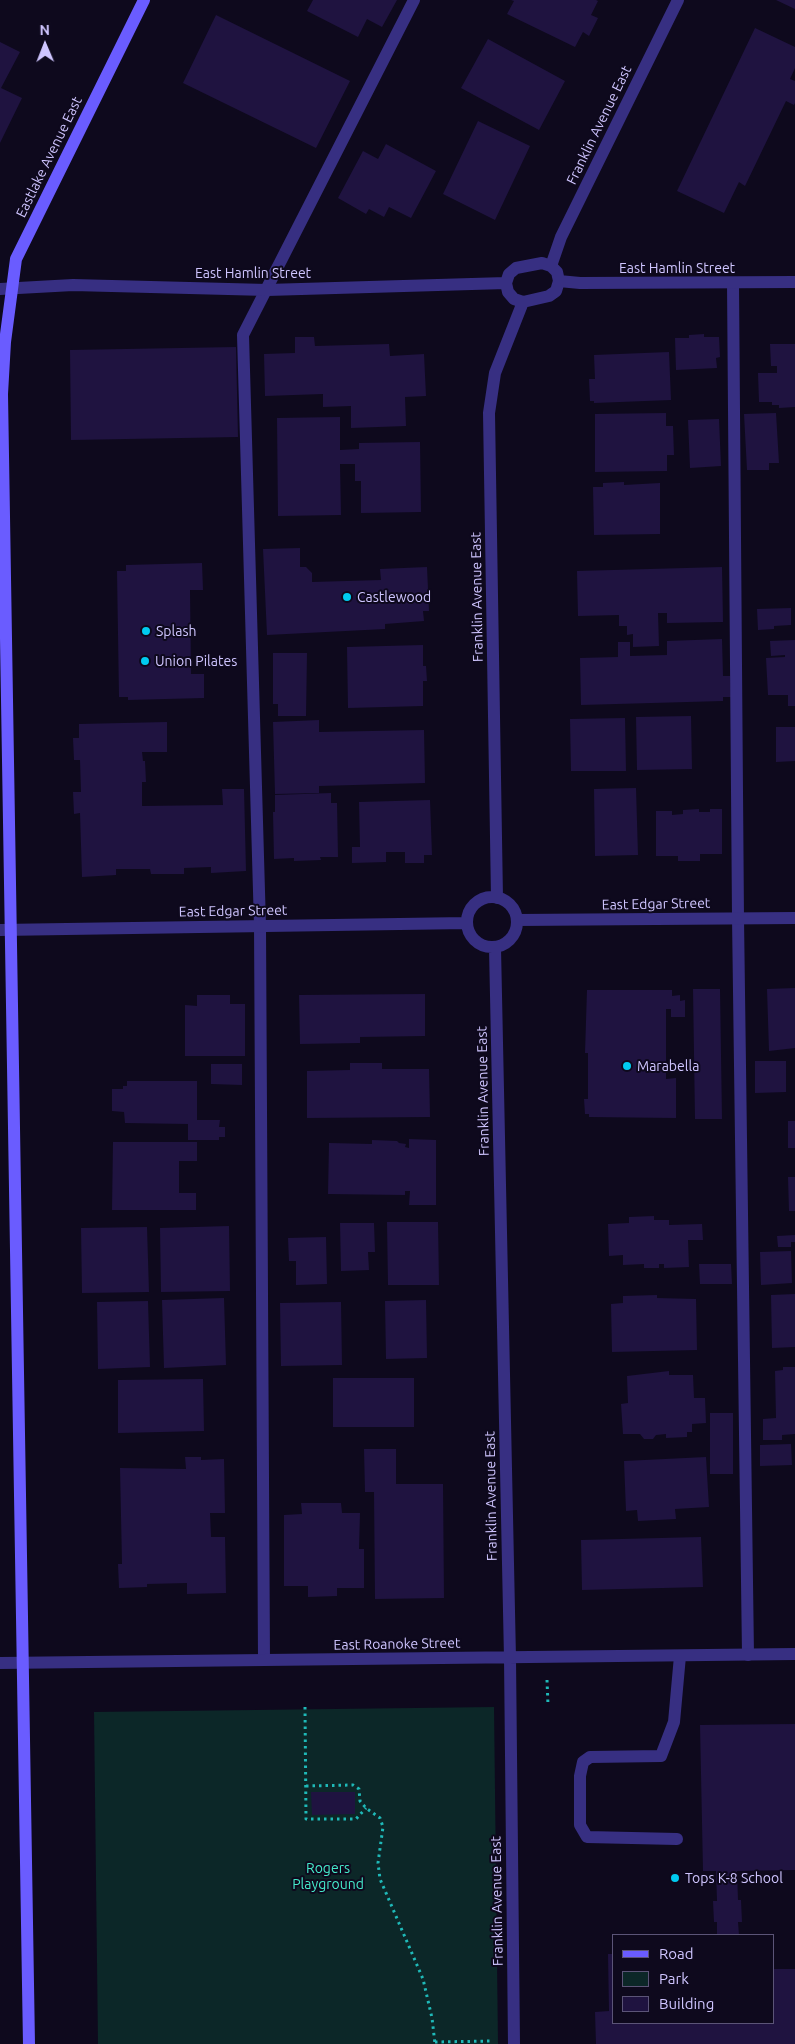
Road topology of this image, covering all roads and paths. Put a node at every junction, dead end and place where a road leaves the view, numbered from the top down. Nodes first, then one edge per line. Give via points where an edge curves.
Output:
1 (144, 0) edge
2 (414, 0) edge
3 (678, 0) edge
4 (551, 266) junction
5 (559, 281) junction
6 (795, 282) edge
7 (506, 283) junction
8 (733, 283) junction
9 (6, 288) edge
10 (267, 290) junction
11 (523, 302) junction
12 (2, 523) edge
13 (497, 898) junction
14 (738, 918) junction
15 (795, 918) edge
16 (517, 920) junction
17 (466, 923) junction
18 (260, 926) junction
19 (5, 930) edge
20 (495, 948) junction
21 (795, 1654) edge
22 (748, 1655) junction
23 (680, 1656) junction
24 (510, 1658) junction
25 (264, 1660) junction
26 (24, 1662) junction
27 (0, 1663) edge
28 (547, 1671) dead end
29 (548, 1705) dead end
30 (305, 1707) dead end
31 (306, 1786) junction
32 (366, 1808) junction
33 (677, 1839) dead end
34 (463, 2042) dead end
35 (435, 2043) edge
36 (29, 2044) edge
37 (514, 2044) edge

1 - 9 main road, Eastlake Avenue East via 16,259
2 - 10 street
3 - 4 street, Franklin Avenue East via 561,237
4 - 5 street
4 - 7 street via 542,263 516,268
5 - 8 street, East Hamlin Street
5 - 11 street via 549,296
6 - 8 street, East Hamlin Street
7 - 10 street, East Hamlin Street
7 - 11 street via 514,299
8 - 14 street
9 - 10 street, East Hamlin Street via 73,285
9 - 12 main road, Eastlake Avenue East
10 - 18 street via 244,335
11 - 13 street, Franklin Avenue East via 495,373 489,413
12 - 19 main road, Eastlake Avenue East
13 - 16 street via 509,903
13 - 17 street via 478,900
14 - 15 street, East Edgar Street
14 - 16 street, East Edgar Street
14 - 22 street
16 - 20 street via 510,940
17 - 18 street, East Edgar Street
17 - 20 street via 478,944
18 - 19 street, East Edgar Street
18 - 25 street
19 - 26 main road, Eastlake Avenue East
20 - 24 street, Franklin Avenue East
21 - 22 street, East Roanoke Street
22 - 23 street, East Roanoke Street
23 - 24 street, East Roanoke Street
23 - 33 street via 674,1722 661,1756 590,1758 583,1762 580,1776 580,1825 587,1837
24 - 25 street, East Roanoke Street
24 - 37 street, Franklin Avenue East
25 - 26 street, East Roanoke Street
26 - 27 street, East Roanoke Street
26 - 36 main road, Eastlake Avenue East
28 - 29 path
30 - 31 path
31 - 32 path via 353,1785 359,1789 360,1801
31 - 32 path via 306,1819 356,1819
32 - 35 path via 380,1818 383,1827 378,1863 380,1879 423,1979
34 - 35 path

